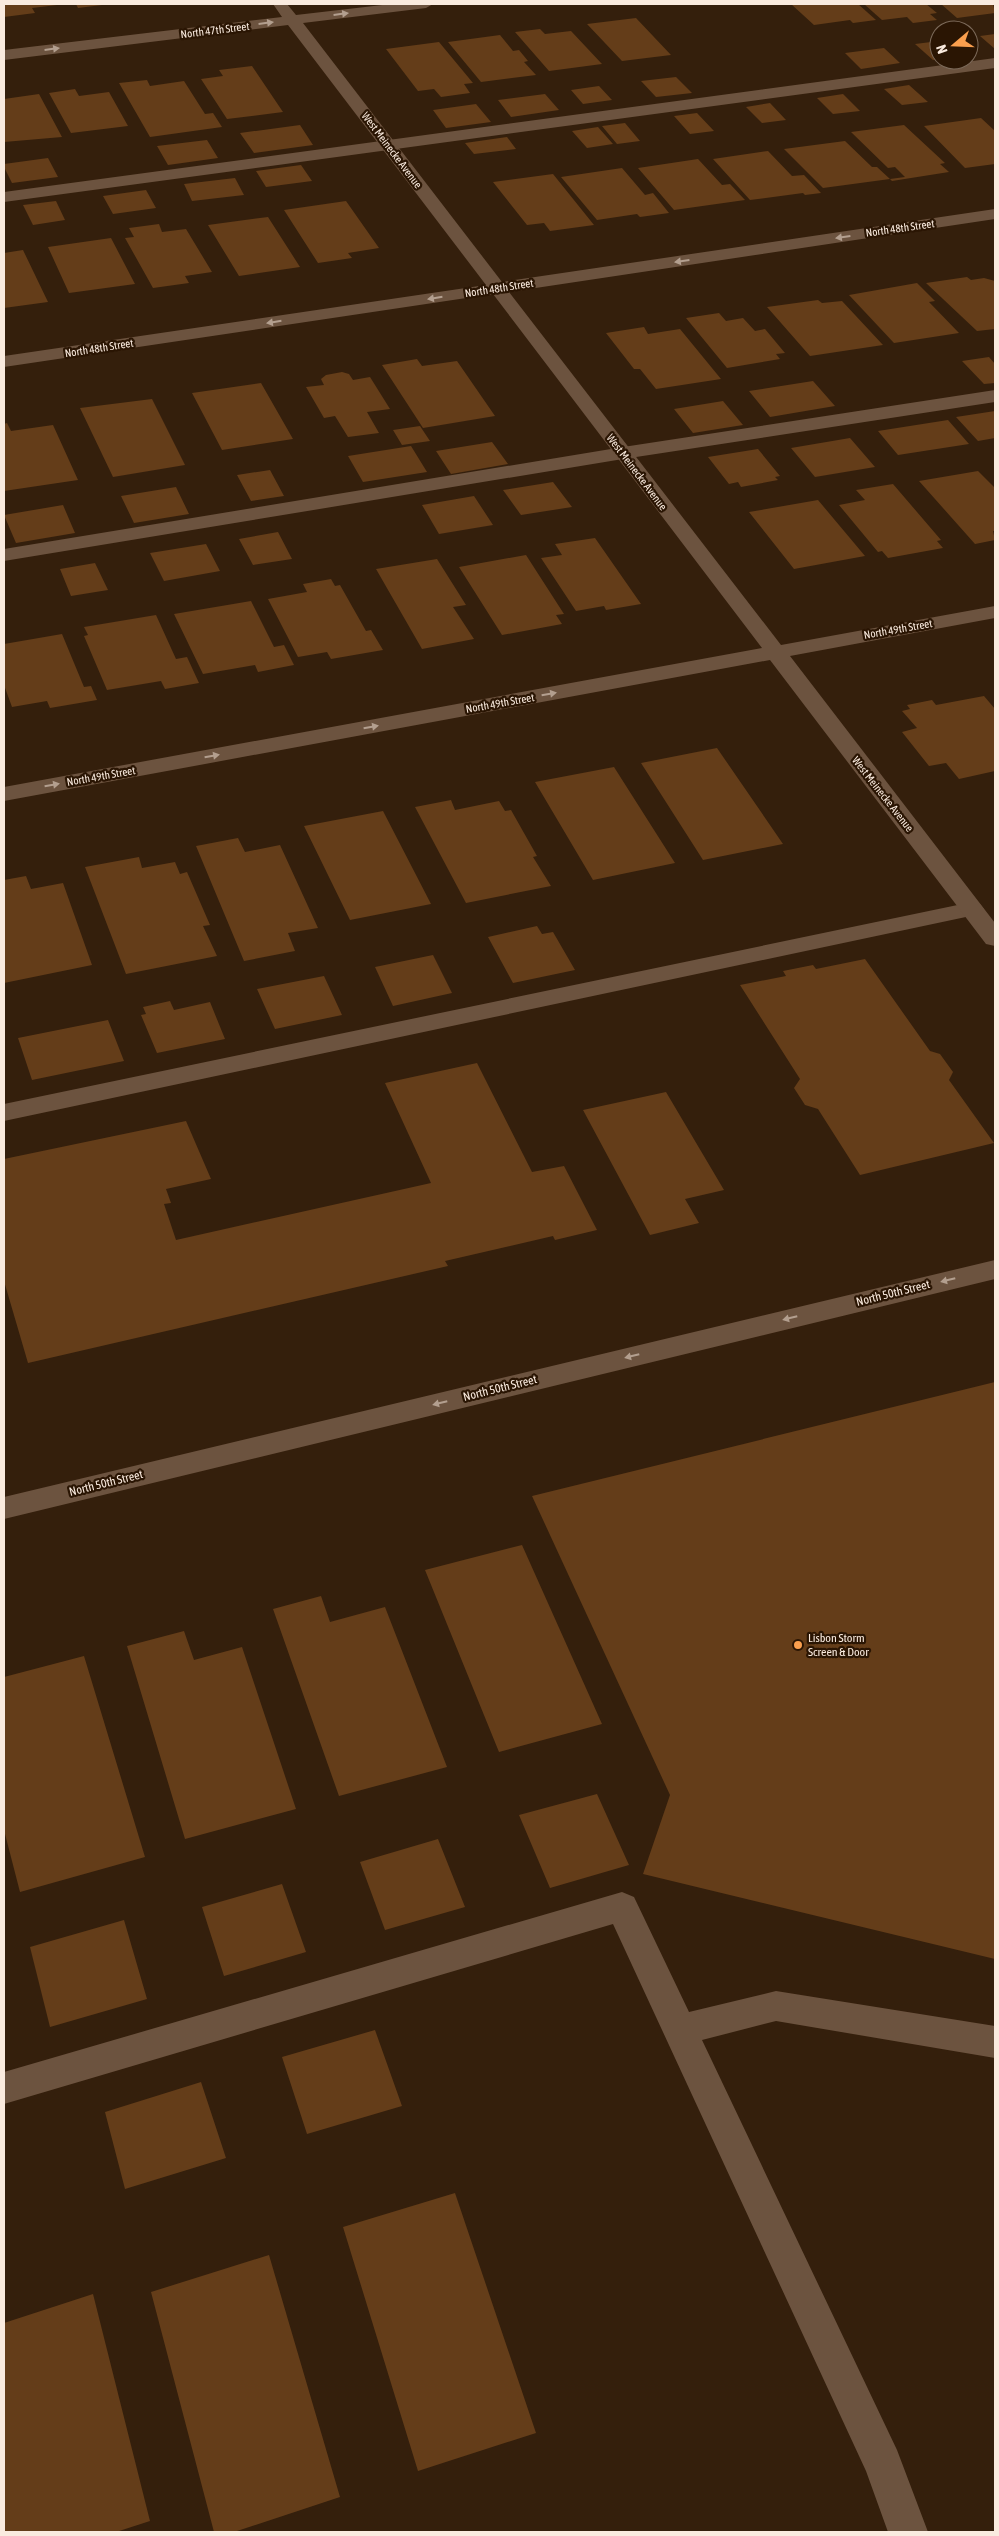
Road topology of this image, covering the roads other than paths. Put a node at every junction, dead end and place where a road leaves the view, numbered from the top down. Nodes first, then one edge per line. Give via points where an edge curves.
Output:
1 (280, 4) edge
2 (426, 4) edge
3 (293, 20) junction
4 (4, 55) edge
5 (995, 63) edge
6 (389, 146) junction
7 (4, 197) edge
8 (995, 214) edge
9 (497, 288) junction
10 (4, 362) edge
11 (995, 396) edge
12 (622, 453) junction
13 (4, 555) edge
14 (995, 612) edge
15 (774, 652) junction
16 (4, 794) edge
17 (972, 909) junction
18 (995, 939) edge
19 (4, 1113) edge
20 (995, 1269) edge
21 (4, 1508) edge
22 (679, 2030) junction
23 (995, 2042) edge
24 (4, 2088) edge
25 (908, 2532) edge

1 - 3 street, West Meinecke Avenue
3 -> 2 street, North 47th Street
4 -> 3 street, North 47th Street
3 - 6 street, West Meinecke Avenue
5 - 6 street
6 - 7 street
6 - 9 street, West Meinecke Avenue
8 -> 9 street, North 48th Street
9 -> 10 street, North 48th Street
9 - 12 street, West Meinecke Avenue
11 - 12 street
12 - 13 street
12 - 15 street, West Meinecke Avenue
14 - 15 street, North 49th Street
16 -> 15 street, North 49th Street
15 - 17 street, West Meinecke Avenue
17 - 18 street, West Meinecke Avenue
17 - 19 street
20 -> 21 street, North 50th Street
22 - 23 street via 776,2006
22 - 24 street via 622,1907
22 - 25 street via 883,2464

